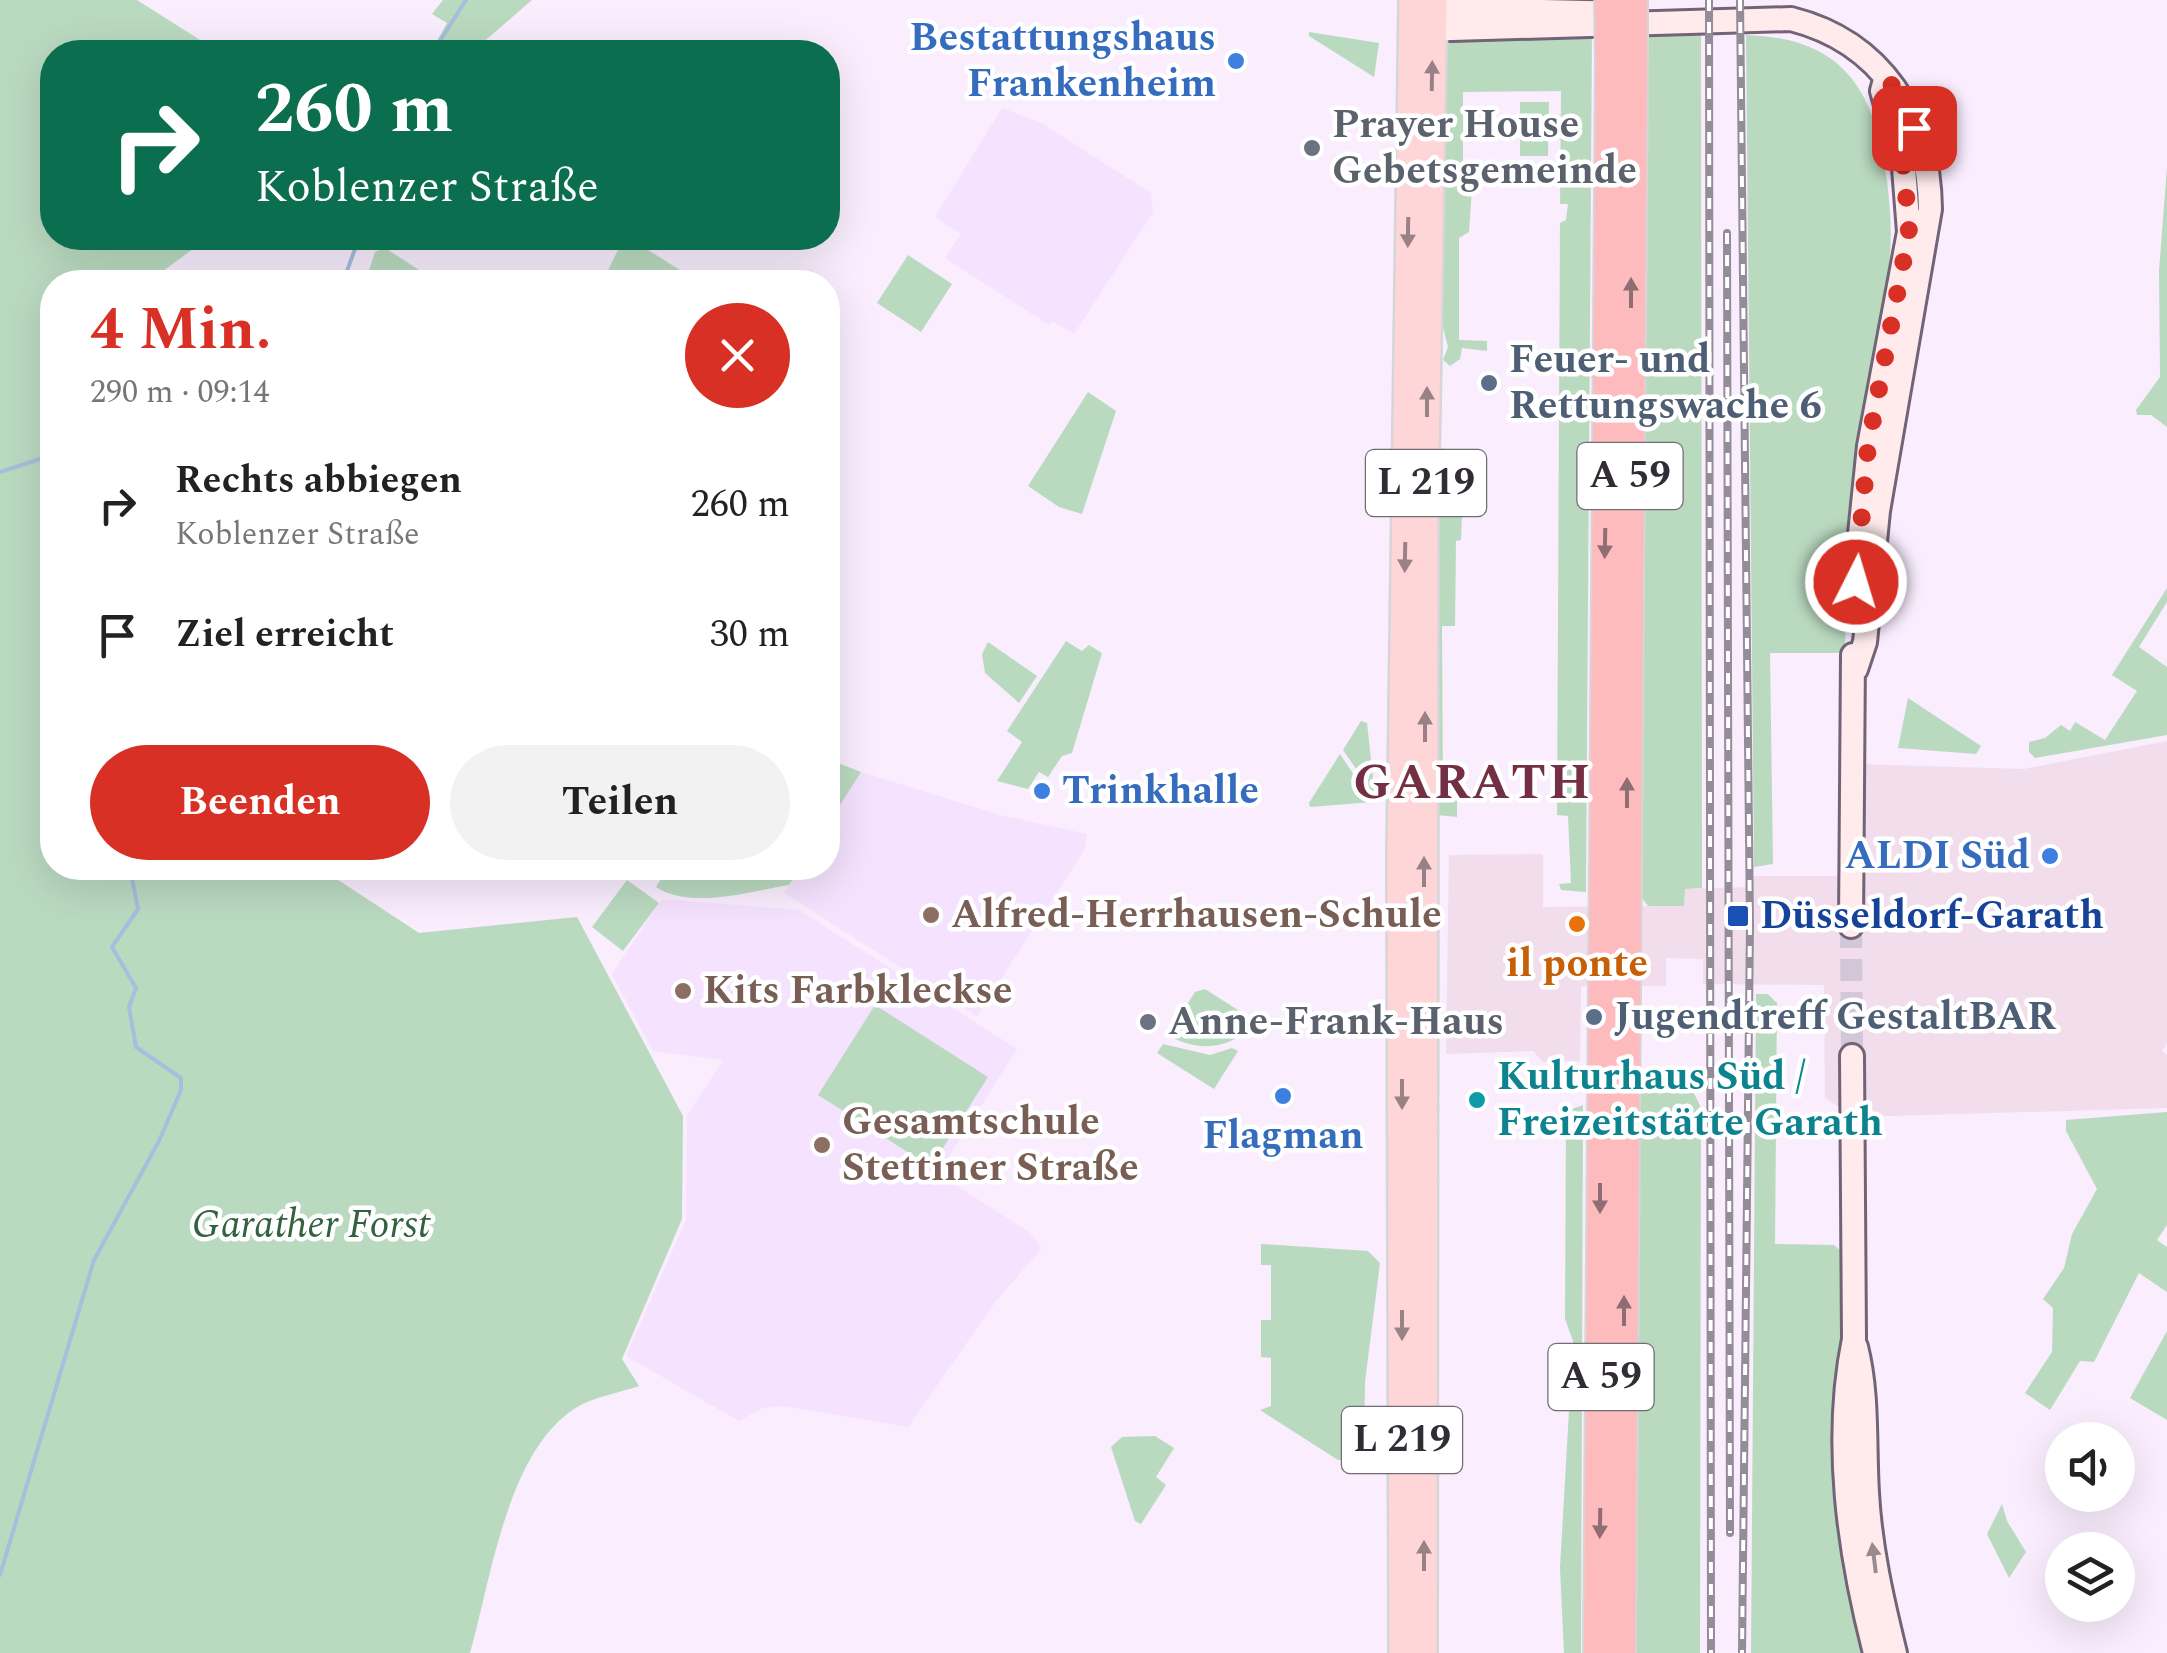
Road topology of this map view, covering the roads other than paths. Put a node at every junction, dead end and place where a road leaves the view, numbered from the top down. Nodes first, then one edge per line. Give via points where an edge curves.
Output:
1 (1610, 0) edge
2 (1634, 0) edge
3 (1482, 5) edge
4 (1423, 13) edge
5 (1669, 19) junction
6 (1621, 61) junction
7 (1851, 926) tunnel mouth
8 (1852, 1056) tunnel mouth
9 (1613, 1100) junction
10 (1854, 1338) junction
11 (1402, 1653) edge
12 (1424, 1653) edge
13 (1598, 1653) edge
14 (1621, 1653) edge
15 (1874, 1653) edge
16 (1895, 1653) edge

1 - 6 highway, A 59, bridge
2 - 6 highway, A 59, bridge
3 - 4 main road
3 - 5 main road
4 - 5 main road via 1632,26
4 -> 11 main road, L 219 via 1400,856
12 -> 4 main road, L 219
5 - 7 main road via 1791,18 1854,46 1902,93 1928,178 1930,210 1856,669
6 - 9 highway, A 59
8 - 10 main road
9 -> 13 highway, A 59
14 -> 9 highway, A 59
10 - 15 main road via 1846,1375 1848,1498 1857,1584
16 -> 10 main road via 1877,1580 1863,1375

